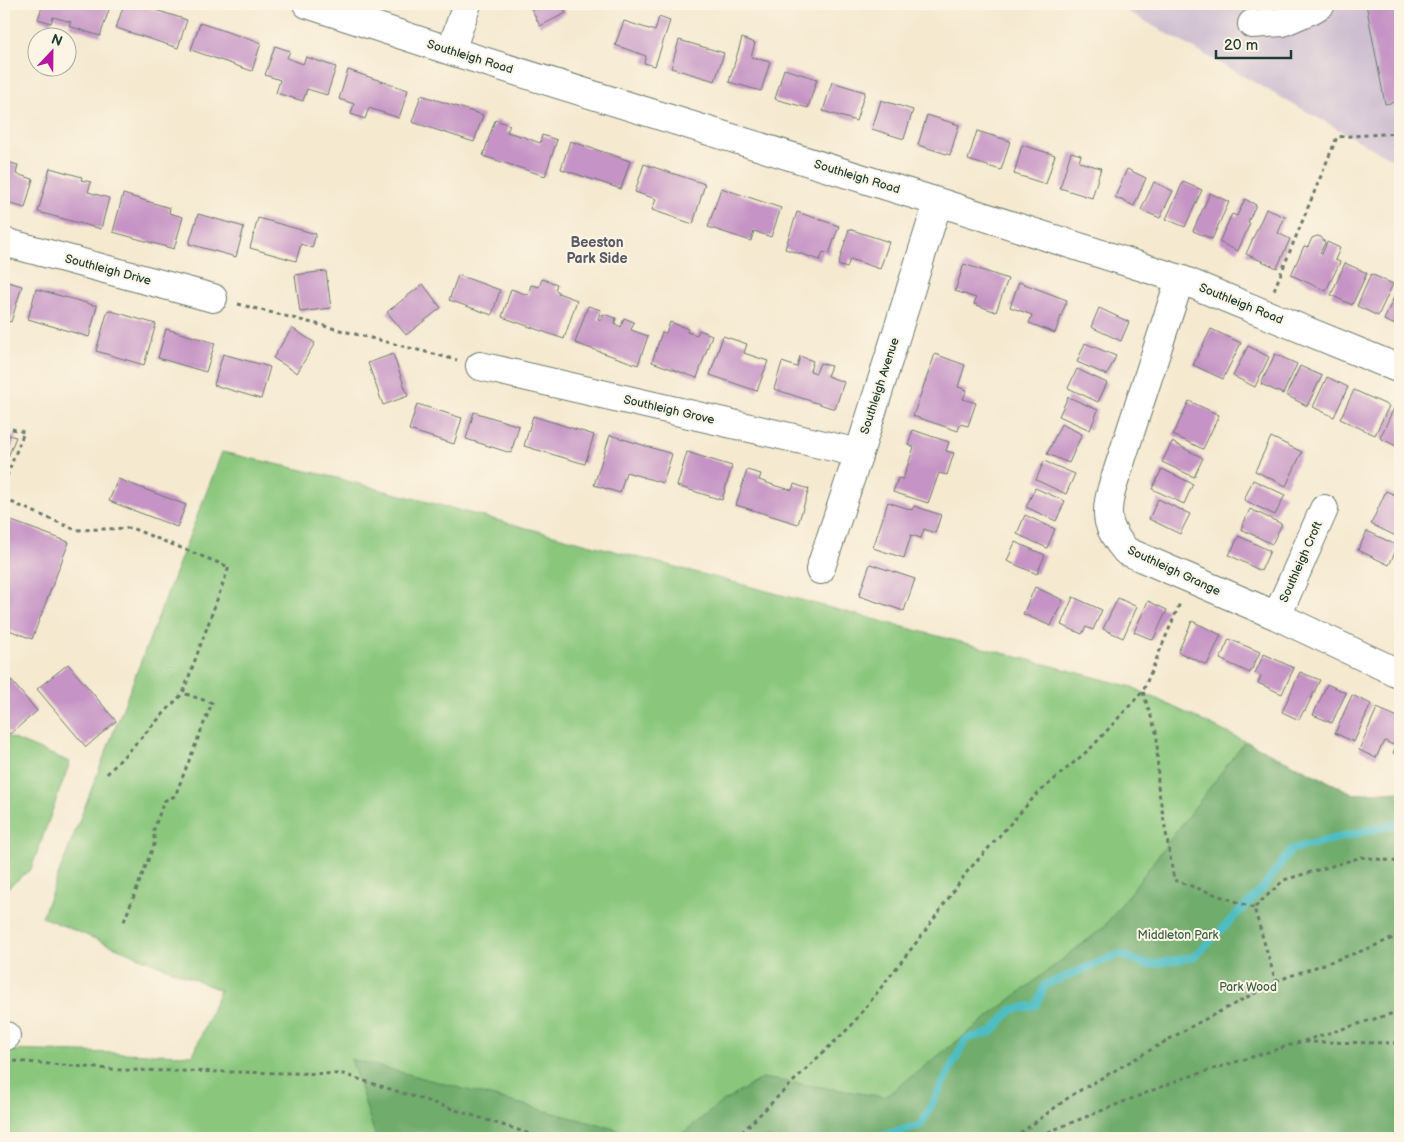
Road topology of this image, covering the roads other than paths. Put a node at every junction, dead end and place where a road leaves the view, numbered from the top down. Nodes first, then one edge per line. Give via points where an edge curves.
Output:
1 (307, 4) edge
2 (467, 4) edge
3 (1320, 4) edge
4 (1252, 24) dead end
5 (452, 51) junction
6 (938, 202) junction
7 (4, 242) edge
8 (1180, 279) junction
9 (213, 298) road end
10 (480, 366) road end
11 (1400, 370) edge
12 (858, 453) junction
13 (1324, 509) dead end
14 (820, 570) dead end
15 (1277, 616) junction
16 (1400, 674) edge

1 - 5 street, Southleigh Road
2 - 5 street
3 - 4 street via 1283,22
5 - 6 street, Southleigh Road
6 - 8 street, Southleigh Road
6 - 12 street, Southleigh Avenue
7 - 9 street, Southleigh Drive
8 - 11 street, Southleigh Road
8 - 15 street, Southleigh Grange via 1107,504 1108,522 1126,551
10 - 12 street, Southleigh Grove
12 - 14 street, Southleigh Avenue
13 - 15 street, Southleigh Croft
15 - 16 street, Southleigh Grange

